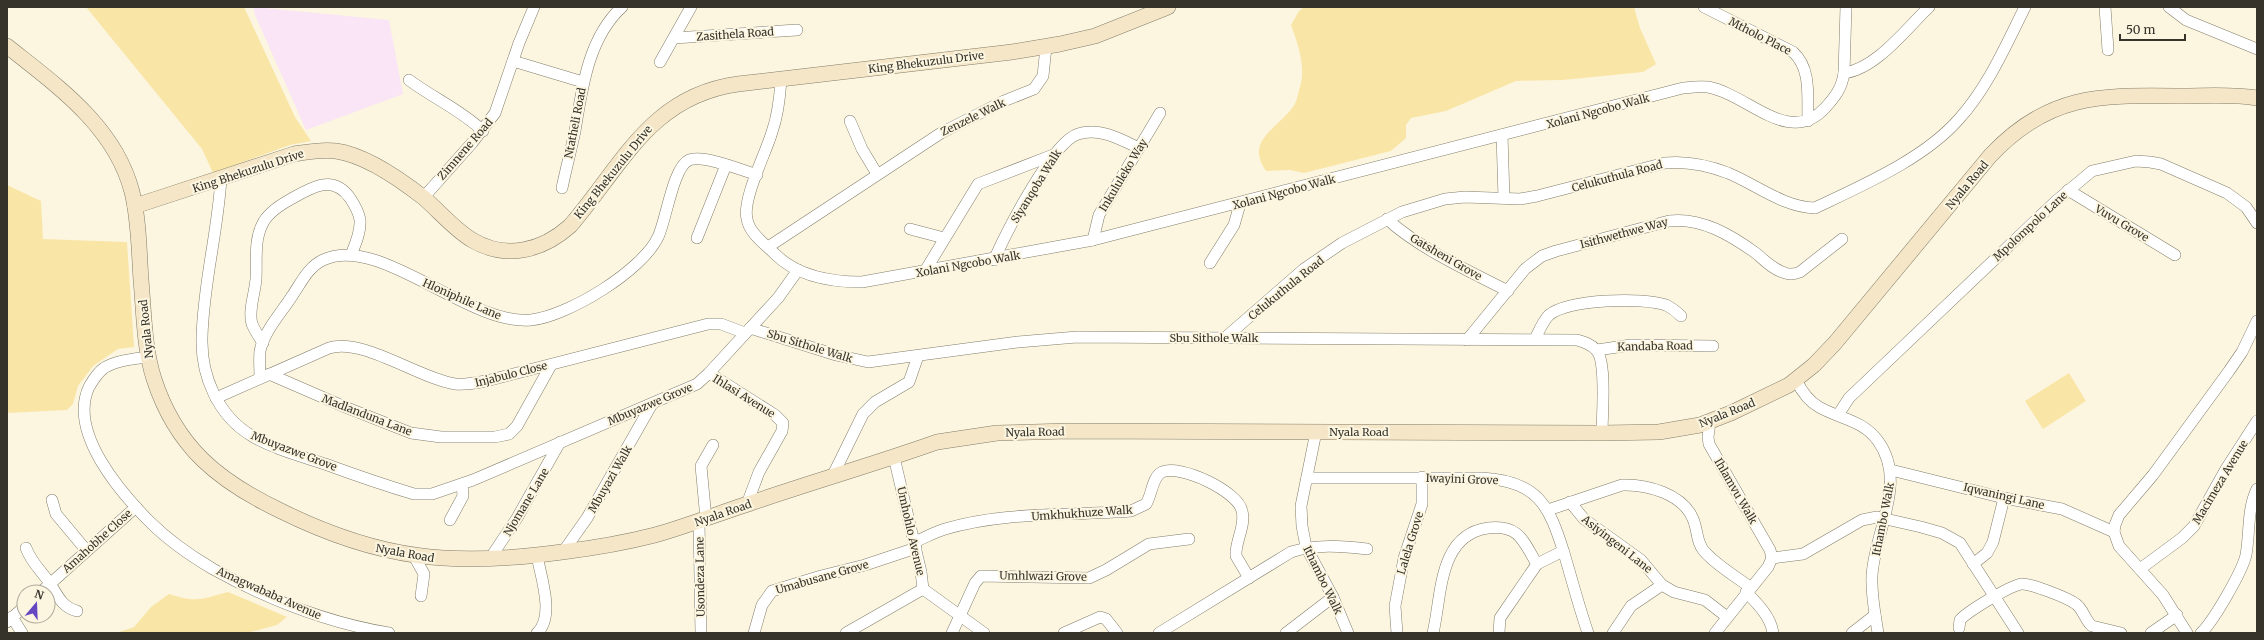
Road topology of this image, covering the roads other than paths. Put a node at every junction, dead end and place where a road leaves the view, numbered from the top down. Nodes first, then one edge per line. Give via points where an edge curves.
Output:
1 (534, 7) edge
2 (622, 7) edge
3 (690, 7) edge
4 (1168, 7) edge
5 (1704, 7) edge
6 (1846, 7) edge
7 (1929, 7) edge
8 (2025, 7) edge
9 (2105, 7) edge
10 (2169, 7) edge
11 (797, 30) dead end
12 (674, 38) junction
13 (7, 46) edge
14 (1046, 47) junction
15 (2257, 49) edge
16 (2108, 50) dead end
17 (513, 61) junction
18 (660, 62) dead end
19 (1844, 73) junction
20 (781, 79) junction
21 (409, 80) dead end
22 (583, 82) junction
23 (2257, 98) edge
24 (1160, 113) dead end
25 (850, 121) dead end
26 (1808, 121) junction
27 (483, 131) junction
28 (1502, 136) junction
29 (1138, 148) junction
30 (1053, 155) junction
31 (726, 166) junction
32 (877, 174) junction
33 (757, 175) junction
34 (221, 178) junction
35 (562, 188) dead end
36 (2068, 190) junction
37 (423, 198) junction
38 (1504, 198) junction
39 (1240, 204) junction
40 (135, 206) junction
41 (1387, 219) junction
42 (2257, 223) edge
43 (910, 229) dead end
44 (697, 238) dead end
45 (944, 238) junction
46 (1842, 239) dead end
47 (1093, 240) junction
48 (768, 247) junction
49 (2175, 255) dead end
50 (351, 256) junction
51 (994, 260) junction
52 (1210, 263) dead end
53 (798, 270) junction
54 (925, 271) junction
55 (1508, 291) junction
56 (1681, 316) dead end
57 (2257, 321) edge
58 (748, 331) junction
59 (1226, 337) junction
60 (1535, 339) junction
61 (1467, 340) junction
62 (263, 343) junction
63 (1712, 346) dead end
64 (1597, 350) junction
65 (918, 356) junction
66 (148, 357) junction
67 (551, 365) junction
68 (709, 374) junction
69 (264, 376) junction
70 (1796, 380) junction
71 (216, 398) junction
72 (652, 404) junction
73 (1838, 415) junction
74 (2257, 421) edge
75 (1710, 422) junction
76 (1316, 432) junction
77 (1602, 433) junction
78 (560, 442) junction
79 (713, 445) dead end
80 (894, 457) junction
81 (1890, 470) junction
82 (833, 475) junction
83 (1422, 477) junction
84 (1307, 478) junction
85 (462, 484) junction
86 (2257, 489) edge
87 (2004, 498) junction
88 (52, 500) dead end
89 (1570, 502) junction
90 (747, 504) junction
91 (136, 507) junction
92 (1548, 510) junction
93 (1884, 518) junction
94 (450, 520) dead end
95 (702, 520) junction
96 (2114, 532) junction
97 (1189, 539) dead end
98 (915, 545) junction
99 (1306, 547) junction
100 (26, 548) dead end
101 (1367, 549) dead end
102 (86, 550) junction
103 (1563, 551) junction
104 (563, 552) junction
105 (414, 556) junction
106 (537, 556) junction
107 (1772, 558) junction
108 (489, 560) junction
109 (1537, 564) junction
110 (1973, 564) junction
111 (2140, 569) junction
112 (1249, 578) junction
113 (50, 584) joint
114 (1662, 585) junction
115 (923, 589) junction
116 (1748, 589) junction
117 (56, 594) edge
118 (421, 596) dead end
119 (1333, 597) junction
120 (1995, 598) junction
121 (77, 611) dead end
122 (959, 615) junction
123 (1875, 615) junction
124 (2177, 615) junction
125 (1727, 617) junction
126 (10, 619) edge
127 (1959, 628) dead end
128 (1114, 629) edge
129 (348, 630) edge
130 (22, 633) edge
131 (389, 633) edge
132 (537, 633) edge
133 (701, 633) edge
134 (754, 633) edge
135 (846, 633) edge
136 (952, 633) edge
137 (984, 633) edge
138 (1064, 633) edge
139 (1159, 633) edge
140 (1286, 633) edge
141 (1348, 633) edge
142 (1397, 633) edge
143 (1433, 633) edge
144 (1499, 633) edge
145 (1588, 633) edge
146 (1613, 633) edge
147 (1715, 633) edge
148 (1773, 633) edge
149 (1852, 633) edge
150 (1881, 633) edge
151 (2018, 633) edge
152 (2121, 633) edge
153 (2151, 633) edge
154 (2187, 633) edge
155 (2201, 633) edge

1 - 17 street, Zimnene Road
2 - 22 street via 614,14 601,35
3 - 12 street
4 - 14 street, King Bhekuzulu Drive via 1095,36
5 - 26 street, Mtholo Place via 1793,52 1798,57 1806,73
6 - 19 street
7 - 19 street via 1870,64 1854,72
8 - 38 street, Celukuthula Road via 1998,62 1959,120 1920,153 1815,208 1790,204 1728,173 1683,162 1664,163 1537,196
9 - 16 street
10 - 15 street via 2186,20
11 - 12 street, Zasithela Road
12 - 18 street
13 - 40 street, Nyala Road via 66,94 92,120 123,166
14 - 20 street, King Bhekuzulu Drive
14 - 32 street, Zenzele Walk via 1043,76 1034,89 941,132
17 - 22 street, Ntatheli Road
17 - 27 street, Zimnene Road via 501,99
19 - 26 street via 1835,97
20 - 33 street, Xolani Ngcobo Walk via 773,131
20 - 37 street, King Bhekuzulu Drive via 712,89 687,98 670,109 640,137 570,226 556,238 538,247 510,251 483,245 461,231
21 - 27 street via 430,96 464,114
22 - 35 street, Ntatheli Road
23 - 70 street, Nyala Road via 2095,98 2056,108 2027,123 2008,137 1990,156 1826,353
24 - 29 street, Inkululeko Way
25 - 32 street via 862,149
26 - 28 street, Xolani Ngcobo Walk via 1792,124 1723,93 1697,86
27 - 37 street, Zimnene Road
28 - 38 street
28 - 39 street, Xolani Ngcobo Walk
29 - 30 street, Siyanqoba Walk via 1104,133 1087,132 1069,139
29 - 47 street, Inkululeko Way via 1099,215
30 - 45 street via 978,184
30 - 51 street, Siyanqoba Walk
31 - 33 street, Hloniphile Lane
31 - 44 street
31 - 50 street, Hloniphile Lane via 700,159 684,163 658,238 646,256 623,276 551,316 530,320 501,317 379,263
32 - 48 street, Zenzele Walk
33 - 48 street, Xolani Ngcobo Walk via 746,218 749,226
34 - 37 street, King Bhekuzulu Drive via 294,154 336,151 376,166
34 - 40 street, King Bhekuzulu Drive
34 - 71 street, Mbuyazwe Grove via 202,337 203,367
36 - 42 street, Mpolompolo Lane via 2092,171 2100,168 2136,161 2150,162 2161,164 2227,193 2246,207
36 - 49 street, Vuvu Grove
36 - 73 street, Mpolompolo Lane via 1849,398
38 - 41 street, Celukuthula Road via 1445,199 1430,202
39 - 47 street, Xolani Ngcobo Walk
39 - 52 street via 1234,225
40 - 66 street, Nyala Road
41 - 55 street, Gatsheni Grove via 1421,244
41 - 59 street, Celukuthula Road via 1342,243 1304,269
43 - 45 street
45 - 54 street
46 - 55 street, Isithwethwe Way via 1800,272 1787,274 1749,248 1705,224 1684,219 1669,221 1542,256 1525,270
47 - 51 street, Xolani Ngcobo Walk
48 - 53 street, Xolani Ngcobo Walk via 789,266
50 - 62 street, Hloniphile Lane via 332,257 312,268
50 - 62 street via 360,225 357,211 343,190 334,185 323,184 313,187 280,206 267,217 260,228 257,245 251,315 252,325
51 - 54 street, Xolani Ngcobo Walk
53 - 54 street, Xolani Ngcobo Walk via 846,282 886,279
53 - 58 street, Mbuyazwe Grove via 778,298
55 - 61 street, Isithwethwe Way
56 - 60 street via 1674,309 1657,303 1587,301 1548,316
57 - 96 street via 2242,352 2229,371 2153,475 2119,514
58 - 65 street, Sbu Sithole Walk via 858,361
58 - 67 street, Injabulo Close via 721,324 708,324
58 - 68 street, Mbuyazwe Grove
59 - 61 street, Sbu Sithole Walk
59 - 65 street, Sbu Sithole Walk via 1054,338
60 - 61 street, Sbu Sithole Walk
60 - 64 street, Sbu Sithole Walk via 1577,340
62 - 69 street, Hloniphile Lane via 260,357
63 - 64 street, Kandaba Road via 1631,345
64 - 77 street via 1602,362
65 - 82 street via 909,382 875,402 863,414
66 - 91 street, Amagwababa Avenue via 122,361 104,368 91,383 83,410 86,429 94,446 115,482
66 - 105 street, Nyala Road via 160,395 177,429 196,454 228,482 256,500 328,533 366,546
67 - 69 street, Injabulo Close via 486,381 456,384 432,378 356,348 342,345 329,348
67 - 69 street, Madlanduna Lane via 517,426 509,434 495,436 441,437 403,431
68 - 72 street, Mbuyazwe Grove via 688,388
68 - 90 street, Ihlasi Avenue via 775,415 783,423 782,431 759,472
69 - 71 street, Injabulo Close
70 - 73 street, Ithambo Walk via 1801,390 1818,407
70 - 75 street, Nyala Road via 1756,402
71 - 85 street, Mbuyazwe Grove via 228,416 244,431 297,455 414,494 432,494
72 - 78 street, Mbuyazwe Grove
72 - 104 street, Mbuyazi Walk via 587,518
73 - 81 street, Ithambo Walk via 1857,422 1872,433 1883,448
74 - 111 street, Macimeza Avenue via 2194,526
75 - 77 street, Nyala Road via 1659,432
75 - 107 street, Ihlamvu Walk via 1709,444 1770,550
76 - 77 street, Nyala Road
76 - 80 street, Nyala Road via 1004,432 977,434 937,442
76 - 84 street, Ithambo Walk
78 - 85 street, Mbuyazwe Grove
78 - 108 street, Njomane Lane via 517,518
79 - 95 street, Usondeza Lane via 700,466
80 - 82 street, Nyala Road
80 - 98 street, Umhohlo Avenue
81 - 87 street, Iqwaningi Lane
81 - 93 street, Ithambo Walk via 1891,486
82 - 90 street, Nyala Road
83 - 84 street, Iwayini Grove
83 - 92 street, Iwayini Grove via 1482,478 1513,482 1529,491
83 - 142 street, Lalela Grove via 1422,504 1404,558 1395,606
84 - 99 street, Ithambo Walk via 1301,511
85 - 94 street via 462,496
86 - 155 street via 2251,504 2243,565
87 - 96 street, Iqwaningi Lane via 2062,509
87 - 110 street via 1993,542 1987,552
88 - 102 street via 56,514
89 - 92 street
89 - 114 street, Asiyingeni Lane via 1584,519 1641,560
89 - 116 street via 1622,485 1646,487 1668,494 1689,511 1703,550
90 - 95 street, Nyala Road
91 - 102 street, Amahobhe Close
91 - 129 street, Amagwababa Avenue via 165,535 213,569
92 - 103 street, Iwayini Grove
93 - 107 street via 1871,517 1862,520 1803,554
93 - 110 street via 1942,533 1960,543
93 - 123 street, Ithambo Walk via 1872,575
95 - 104 street, Nyala Road via 603,547
95 - 133 street, Usondeza Lane
96 - 111 street via 2120,546
97 - 122 street, Umhlwazi Grove via 1152,543 1089,578 981,576 977,579
98 - 112 street, Umkhukhuze Walk via 944,530 972,523 1014,517 1131,511 1146,504 1158,476 1166,471 1194,476 1224,490 1236,499 1243,517 1236,556
98 - 115 street, Umhohlo Avenue
98 - 134 street, Umabusane Grove via 865,566 772,591 762,605
99 - 101 street via 1338,546
99 - 112 street via 1291,552
99 - 119 street, Ithambo Walk
100 - 113 street via 34,564
102 - 113 street, Amahobhe Close
103 - 109 street
103 - 145 street, Iwayini Grove
104 - 106 street, Nyala Road
105 - 108 street, Nyala Road via 448,560
105 - 118 street via 424,574
106 - 108 street, Nyala Road
106 - 132 street via 546,612 543,627
107 - 116 street via 1768,567
109 - 143 street via 1520,536 1513,530 1494,527 1467,535 1451,552 1443,577
109 - 144 street via 1500,618
110 - 120 street
111 - 124 street
112 - 139 street
114 - 125 street, Asiyingeni Lane via 1674,592 1705,600
114 - 146 street via 1631,606
115 - 122 street
115 - 135 street, Umhohlo Avenue
116 - 125 street
116 - 148 street via 1765,614
117 - 121 street via 62,603
119 - 140 street
119 - 141 street, Ithambo Walk
120 - 127 street via 1962,618
120 - 151 street
120 - 152 street via 2020,584 2028,585 2072,601 2081,609 2092,626
122 - 136 street
122 - 137 street
123 - 149 street
123 - 150 street, Ithambo Walk
124 - 153 street
124 - 154 street
125 - 147 street
126 - 130 street
128 - 138 street via 1106,619 1097,618
129 - 131 street, Amagwababa Avenue

